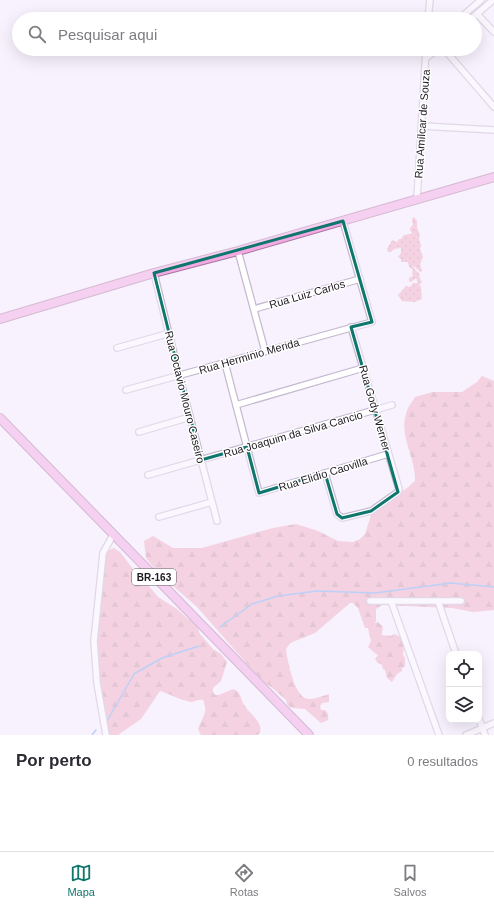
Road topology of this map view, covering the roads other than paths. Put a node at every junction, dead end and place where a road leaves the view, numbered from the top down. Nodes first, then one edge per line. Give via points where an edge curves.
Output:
1 (430, 0) edge
2 (481, 0) edge
3 (493, 0) edge
4 (429, 12) edge
5 (467, 12) edge
6 (479, 12) edge
7 (482, 19) edge
8 (494, 32) edge
9 (429, 56) edge
10 (450, 56) edge
11 (426, 58) joint
12 (494, 107) edge
13 (422, 126) junction
14 (494, 130) edge
15 (494, 177) edge
16 (417, 199) junction
17 (342, 220) junction
18 (238, 251) junction
19 (154, 273) junction
20 (360, 279) junction
21 (254, 309) junction
22 (0, 318) edge
23 (351, 328) junction
24 (170, 334) junction
25 (116, 348) dead end
26 (265, 352) junction
27 (225, 363) junction
28 (363, 368) junction
29 (179, 375) junction
30 (126, 390) dead end
31 (236, 405) junction
32 (392, 405) dead end
33 (375, 410) junction
34 (190, 417) junction
35 (0, 418) edge
36 (139, 432) dead end
37 (247, 447) junction
38 (388, 454) junction
39 (201, 460) junction
40 (325, 473) junction
41 (148, 475) dead end
42 (212, 502) junction
43 (159, 517) dead end
44 (217, 521) dead end
45 (113, 535) junction
46 (370, 601) dead end
47 (391, 601) junction
48 (438, 601) junction
49 (461, 601) dead end
50 (455, 651) edge
51 (480, 723) edge
52 (494, 723) edge
53 (482, 728) junction
54 (106, 735) edge
55 (309, 735) edge
56 (438, 735) edge
57 (466, 735) edge
58 (485, 735) edge

1 - 4 street
2 - 5 street
3 - 6 street
7 - 8 street
9 - 11 street
10 - 12 street
11 - 13 street, Rua Amílcar de Souza
13 - 14 street
13 - 16 street, Rua Amílcar de Souza
15 - 16 highway
16 - 17 highway
17 - 18 highway
17 - 20 street
18 - 19 highway
18 - 21 street
19 - 22 highway
19 - 24 street, Rua Octavio Mouro Caseiro
20 - 21 street, Rua Luiz Carlos
20 - 23 street, Rua Herminio Merida via 372,322
21 - 26 street
23 - 26 street, Rua Herminio Merida
23 - 28 street, Rua Gody Werner
24 - 25 street
24 - 29 street, Rua Octavio Mouro Caseiro
26 - 27 street, Rua Herminio Merida
27 - 29 street, Rua Herminio Merida
27 - 31 street
28 - 31 street
28 - 33 street, Rua Gody Werner
29 - 30 street, Rua Herminio Merida
29 - 34 street, Rua Octavio Mouro Caseiro
31 - 37 street
32 - 33 street, Rua Joaquim da Silva Cancio
33 - 37 street, Rua Joaquim da Silva Cancio
33 - 38 street, Rua Gody Werner
34 - 36 street
34 - 39 street, Rua Octavio Mouro Caseiro
35 - 45 highway, BR-163
37 - 39 street, Rua Joaquim da Silva Cancio
37 - 40 street, Rua Elidio Caovilla via 259,493
38 - 40 street, Rua Elidio Caovilla
38 - 40 street, Rua Gody Werner via 399,489 371,511 342,518 337,514
39 - 41 street, Rua Joaquim da Silva Cancio
39 - 42 street, Rua Octavio Mouro Caseiro
42 - 43 street
42 - 44 street, Rua Octavio Mouro Caseiro
45 - 54 street via 103,553 94,641 97,683
45 - 55 highway, BR-163
46 - 47 street
47 - 48 street
47 - 56 street
48 - 49 street
48 - 50 street
51 - 53 street
52 - 53 street
53 - 57 street
53 - 58 street

